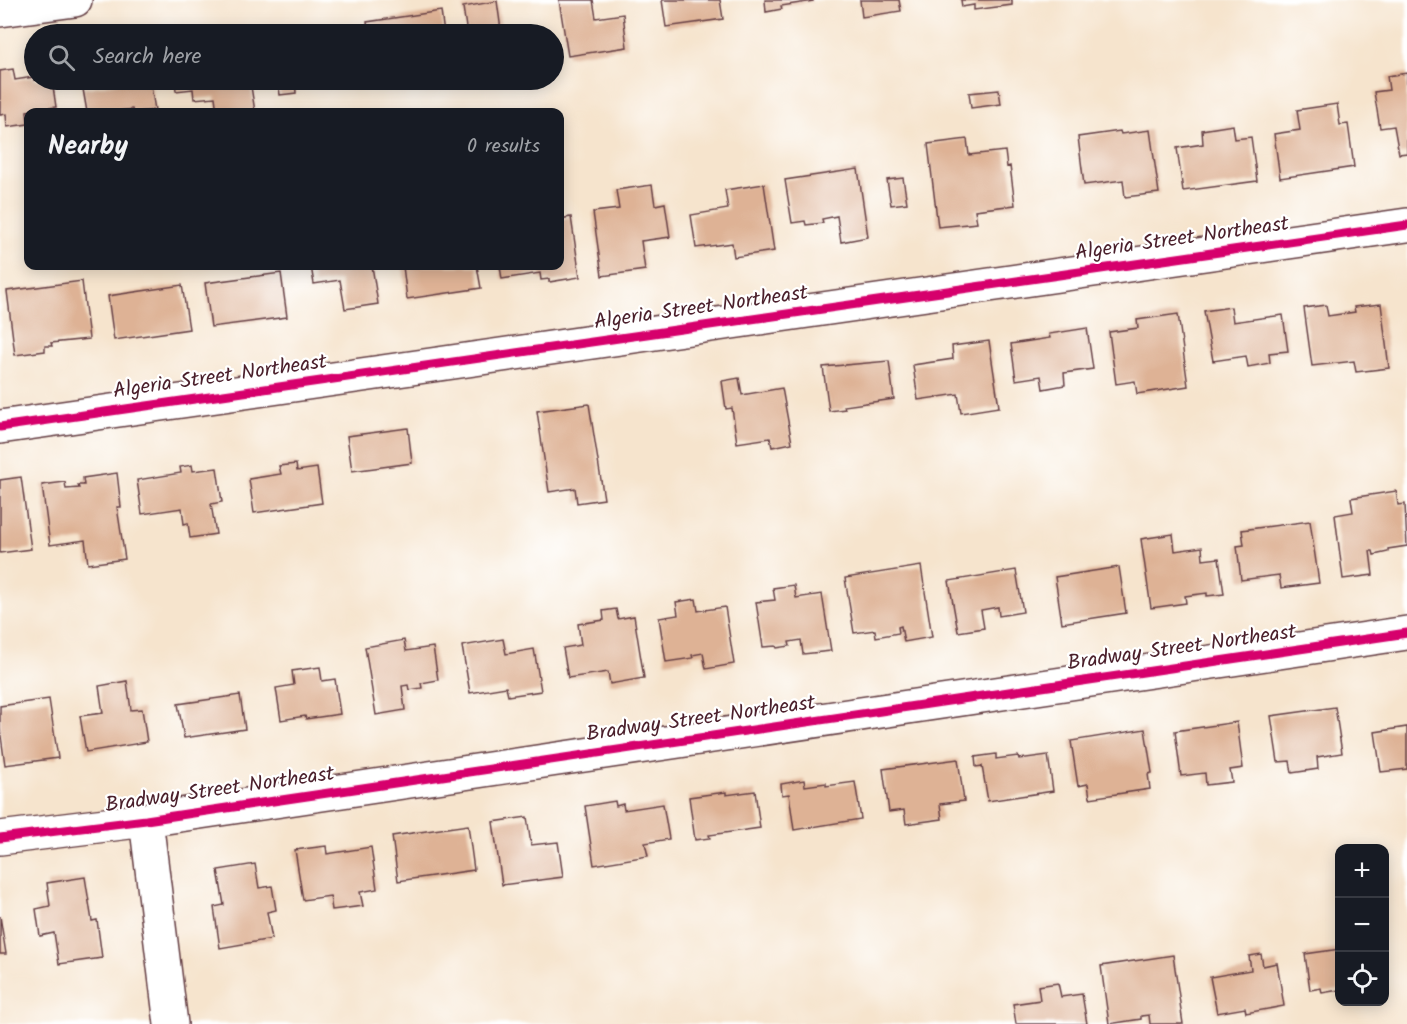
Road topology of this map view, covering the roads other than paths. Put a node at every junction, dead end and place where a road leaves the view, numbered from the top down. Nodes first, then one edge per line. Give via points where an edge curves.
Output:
1 (75, 0) edge
2 (0, 10) edge
3 (1407, 225) edge
4 (0, 427) edge
5 (1407, 633) edge
6 (146, 820) junction
7 (0, 838) edge
8 (171, 1024) edge

1 - 2 street
3 - 4 street, Algeria Street Northeast
5 - 6 street, Bradway Street Northeast
6 - 7 street, Bradway Street Northeast
6 - 8 street

